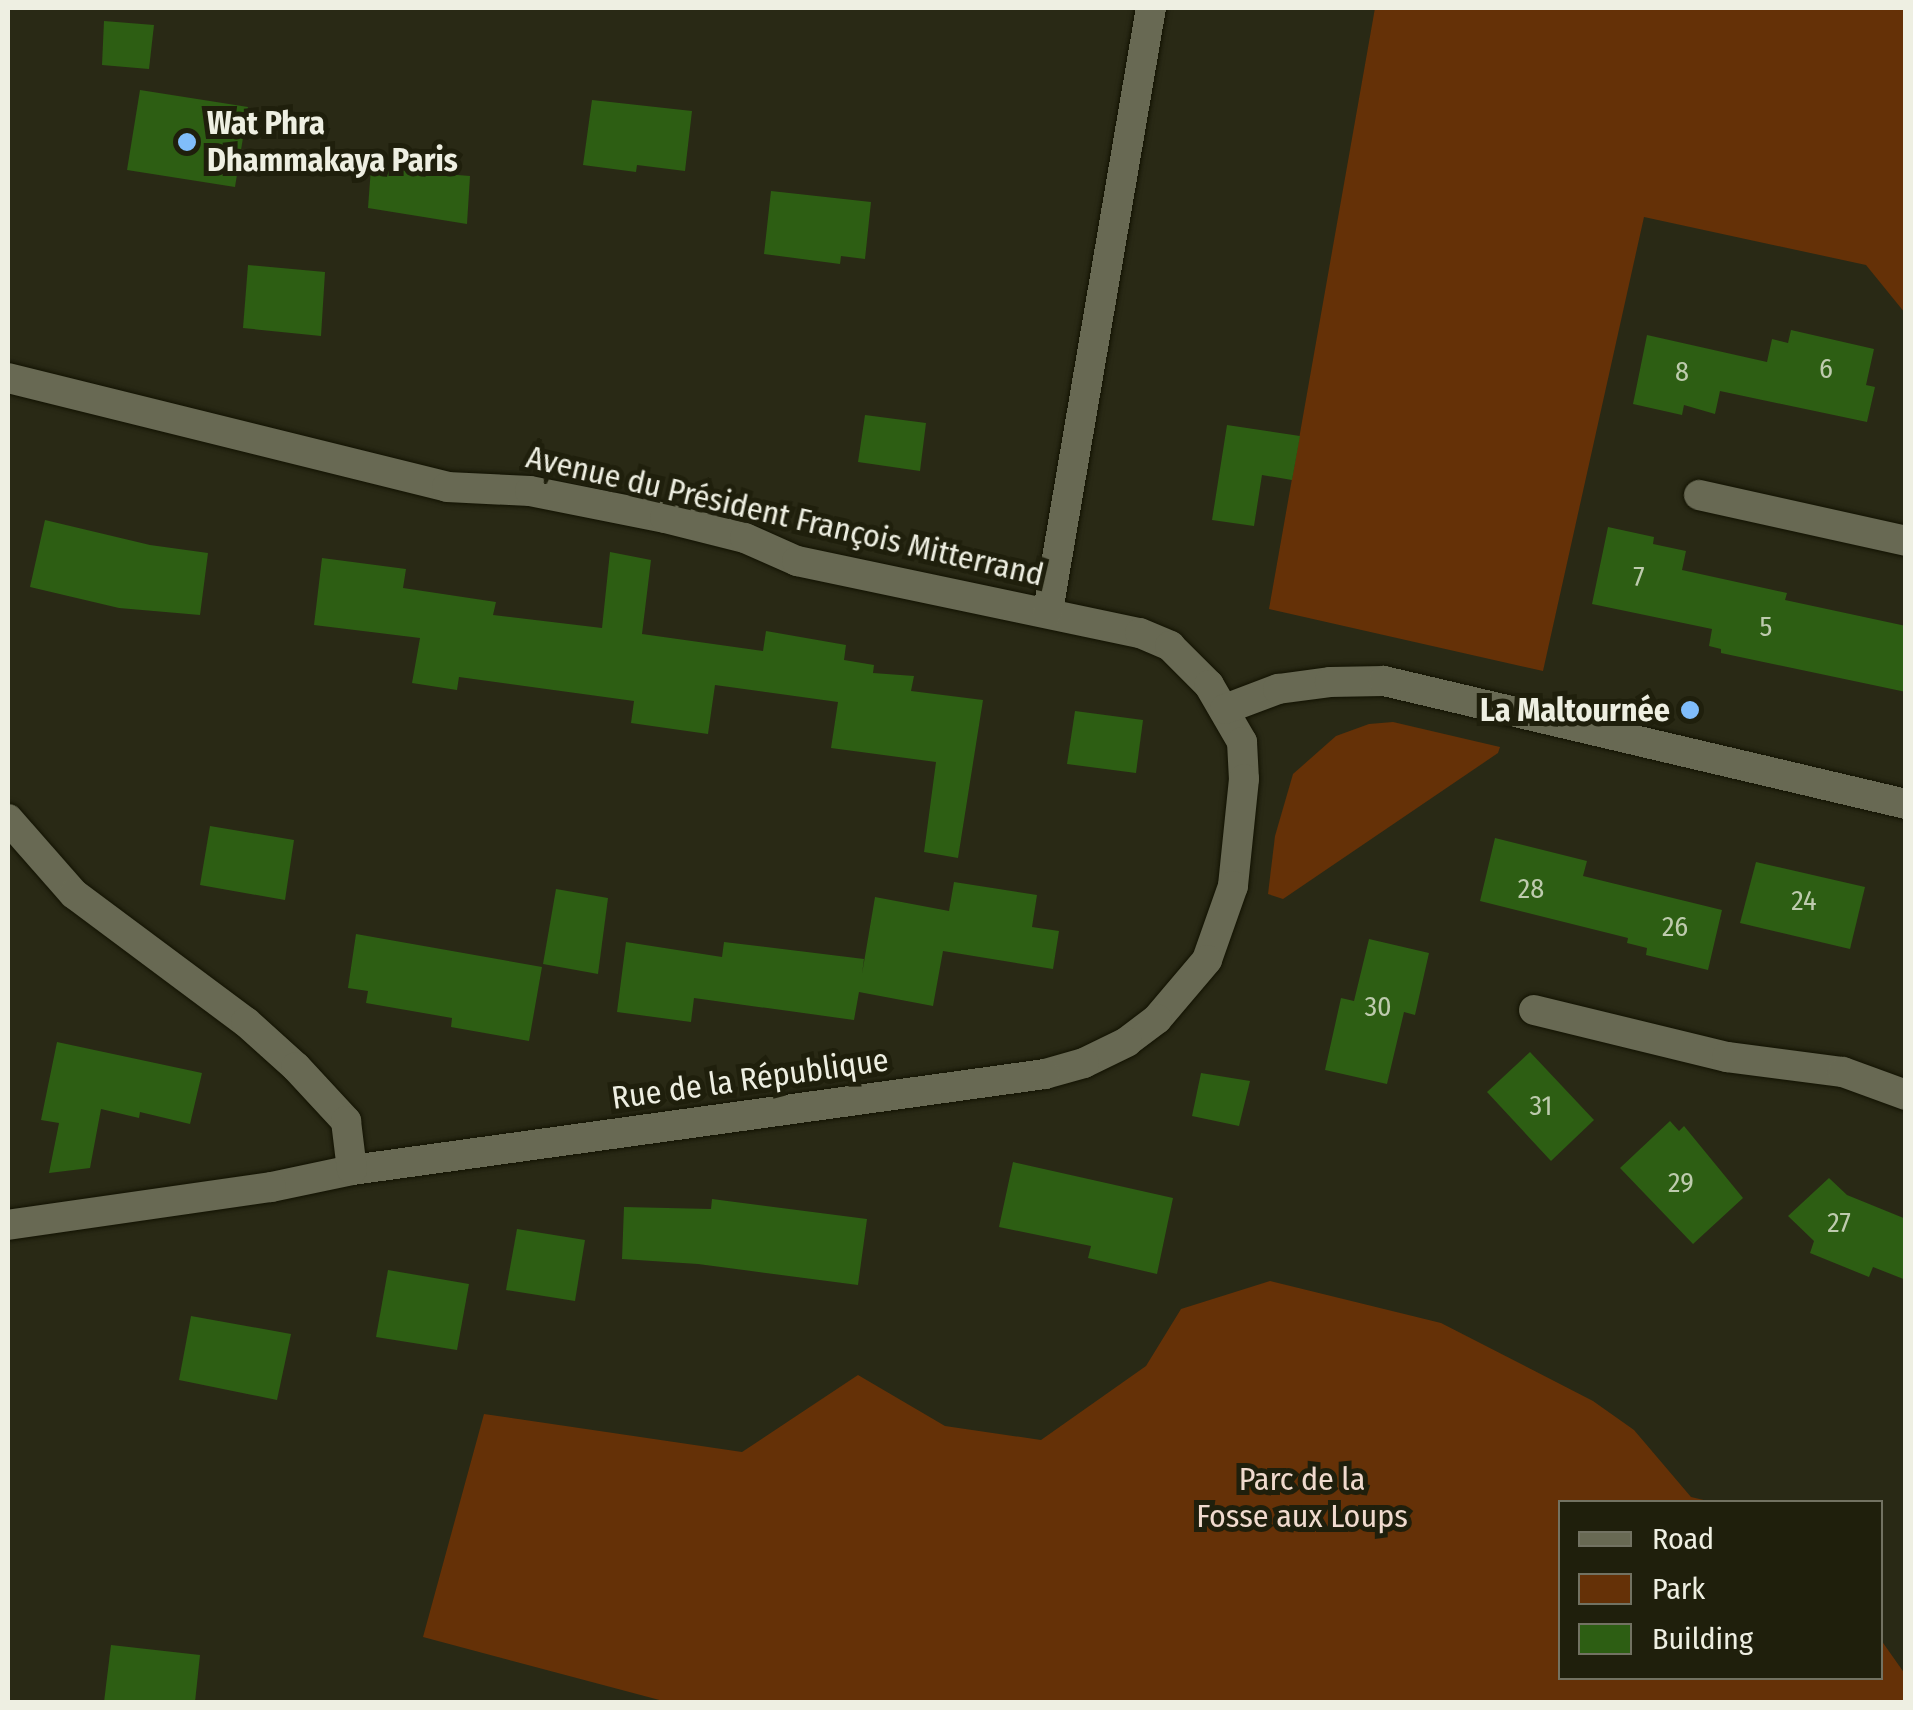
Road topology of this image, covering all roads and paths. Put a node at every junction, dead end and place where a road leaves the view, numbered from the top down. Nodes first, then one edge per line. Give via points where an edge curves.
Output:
1 (1150, 8) edge
2 (8, 378) edge
3 (1699, 495) dead end
4 (1906, 541) edge
5 (1048, 611) junction
6 (1225, 709) junction
7 (1906, 804) edge
8 (8, 819) edge
9 (1534, 1010) dead end
10 (1906, 1096) edge
11 (352, 1170) junction
12 (8, 1224) edge

1 - 5 street
2 - 5 street, Avenue du Président François Mitterrand via 447,486 530,491 664,518 745,538 797,561
3 - 4 street
5 - 6 street, Avenue du Président François Mitterrand via 1170,646
6 - 7 street via 1278,689 1384,681
6 - 11 street, Rue de la République via 1242,742 1244,779 1221,926 1183,992 1127,1042 1045,1074
8 - 11 street via 74,894 296,1067 346,1121
9 - 10 street via 1727,1056 1843,1072
11 - 12 street, Rue de la République

